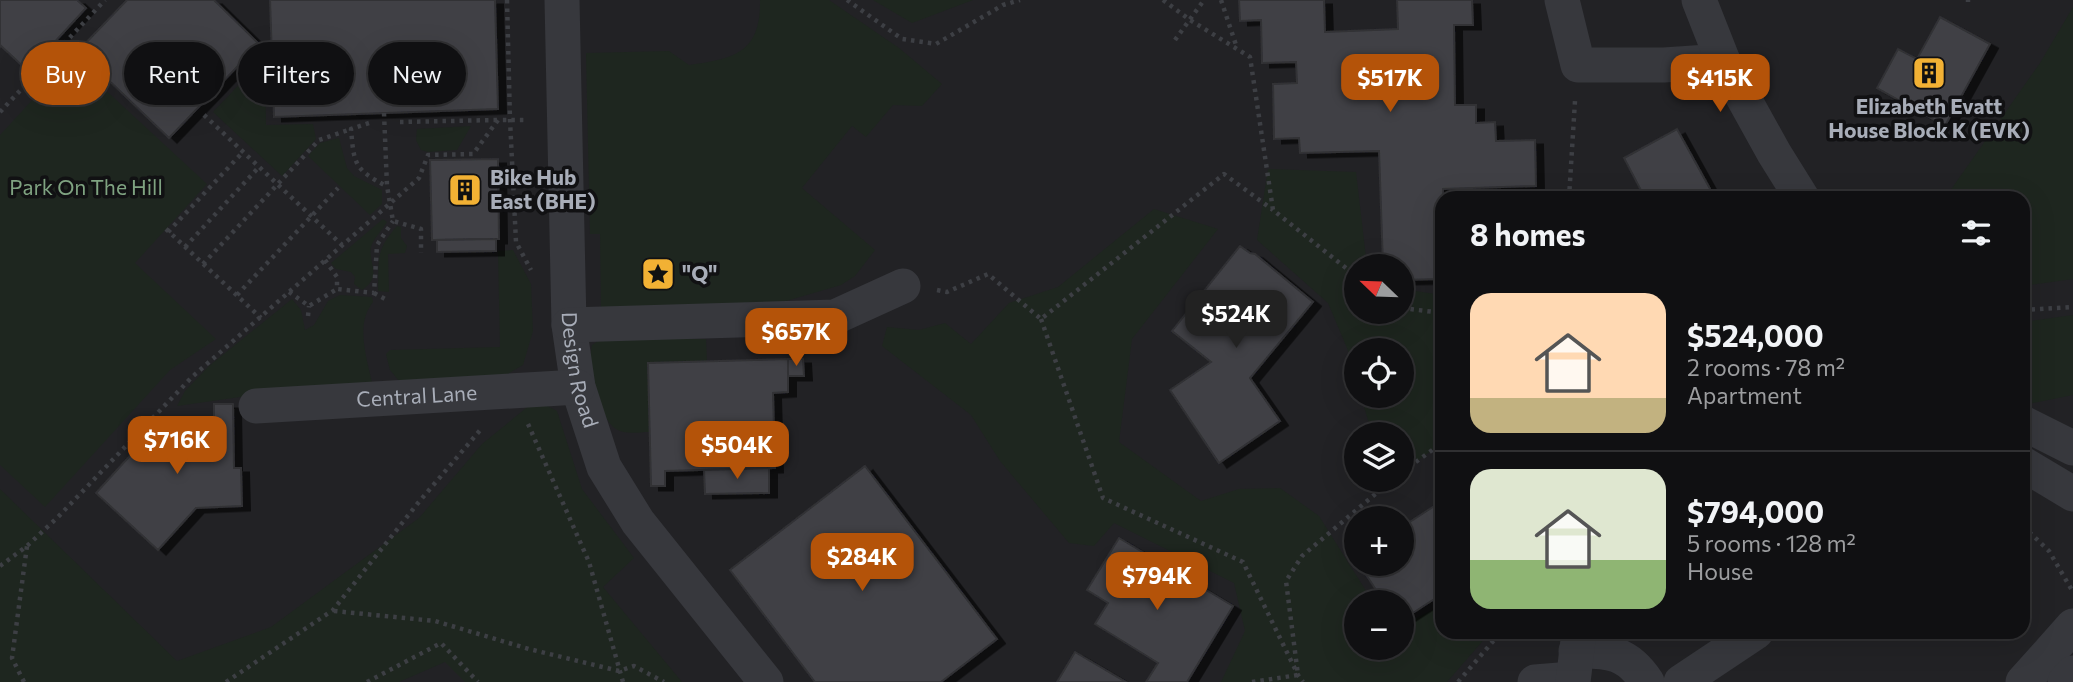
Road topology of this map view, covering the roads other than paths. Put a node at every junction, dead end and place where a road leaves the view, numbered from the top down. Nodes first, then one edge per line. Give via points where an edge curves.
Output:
1 (562, 0) edge
2 (1562, 0) edge
3 (1699, 0) edge
4 (1723, 61) junction
5 (1798, 191) edge
6 (903, 286) road end
7 (569, 325) junction
8 (578, 387) junction
9 (256, 406) dead end
10 (2030, 418) edge
11 (2030, 426) edge
12 (2073, 431) edge
13 (2073, 448) edge
14 (2030, 468) edge
15 (2073, 494) edge
16 (2073, 626) edge
17 (1746, 639) edge
18 (1575, 661) edge
19 (2073, 673) edge
20 (766, 682) edge
21 (1535, 682) edge
22 (1647, 682) edge
23 (1681, 682) edge
24 (2023, 682) edge
25 (2065, 682) edge

1 - 7 street, Design Road
2 - 4 street via 1578,65
3 - 4 street
4 - 5 street
6 - 7 street via 835,317
7 - 8 street, Design Road
8 - 9 street, Central Lane
8 - 20 street, Design Road via 604,467 638,522
10 - 12 street
11 - 13 street
14 - 15 street
16 - 24 street
17 - 23 street
18 - 21 street
18 - 22 street via 1603,650 1625,658
19 - 25 street

